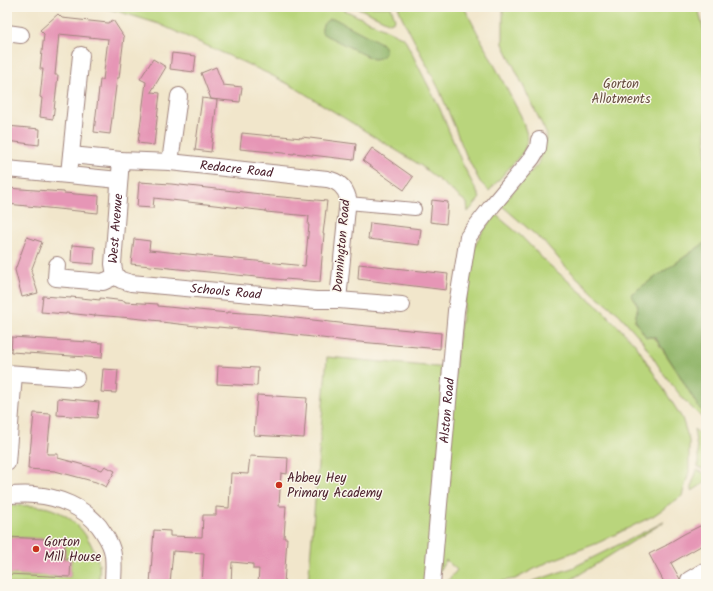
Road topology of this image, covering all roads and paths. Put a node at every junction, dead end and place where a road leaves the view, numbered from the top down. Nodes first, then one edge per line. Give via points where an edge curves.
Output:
1 (80, 55) dead end
2 (179, 96) dead end
3 (539, 140) dead end
4 (71, 155) junction
5 (121, 160) junction
6 (170, 162) junction
7 (7, 169) edge
8 (69, 174) junction
9 (120, 180) junction
10 (347, 198) junction
11 (415, 209) dead end
12 (57, 265) dead end
13 (116, 276) junction
14 (338, 300) junction
15 (402, 305) dead end
16 (11, 374) edge
17 (76, 378) dead end
18 (7, 463) edge
19 (7, 496) edge
20 (706, 570) edge
21 (689, 580) dead end
22 (113, 584) edge
23 (432, 584) edge

1 - 4 street
2 - 6 street
3 - 23 street, Alston Road via 532,158 468,237 456,311
4 - 5 street, Redacre Road
4 - 8 street
5 - 6 street, Redacre Road
5 - 9 street
6 - 10 street, Redacre Road via 333,180 339,183
7 - 8 street
8 - 9 street
9 - 13 street, West Avenue via 113,264
10 - 11 street
10 - 14 street, Donnington Road
12 - 13 street via 56,278 103,282
13 - 14 street, Schools Road via 131,283
14 - 15 street, Schools Road
16 - 17 street
16 - 18 street
19 - 22 street via 47,497 60,500 84,512 105,535 112,550
20 - 21 street

